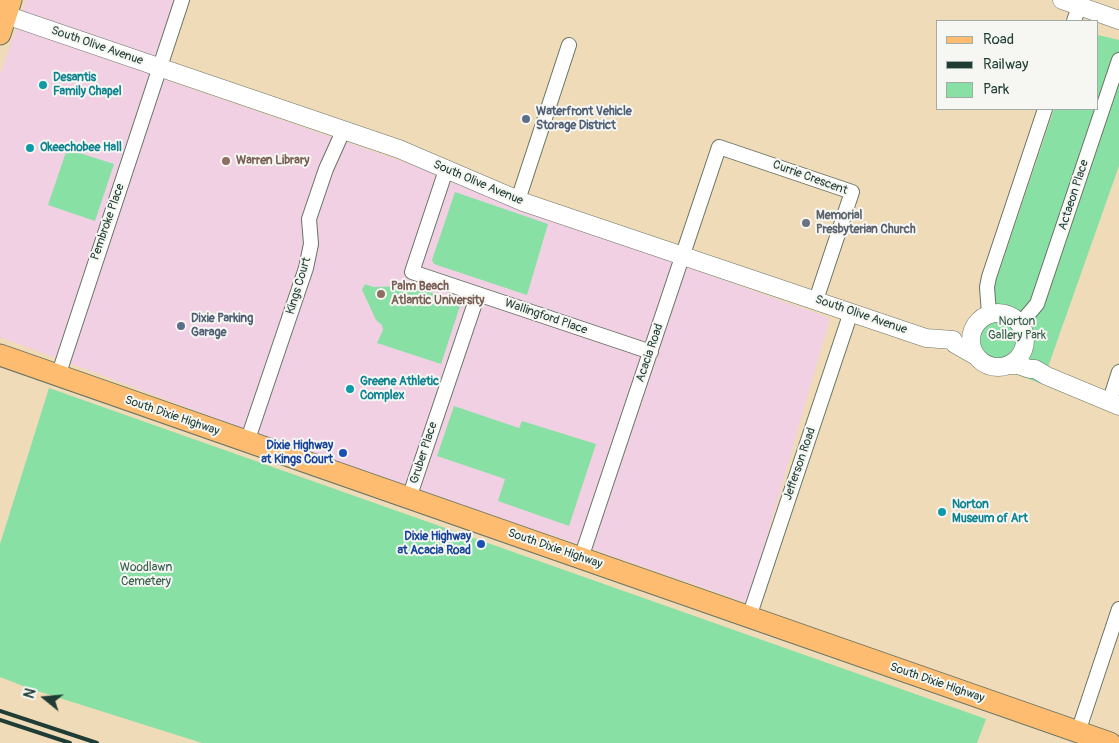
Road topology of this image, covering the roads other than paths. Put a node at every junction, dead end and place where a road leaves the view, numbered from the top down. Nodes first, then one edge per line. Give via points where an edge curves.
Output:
1 (182, 0) edge
2 (1062, 0) edge
3 (1077, 14) edge
4 (4, 15) edge
5 (1119, 20) edge
6 (569, 44) dead end
7 (1119, 60) edge
8 (160, 68) junction
9 (1045, 110) edge
10 (344, 129) junction
11 (718, 147) joint
12 (446, 170) junction
13 (518, 200) junction
14 (683, 255) junction
15 (478, 294) junction
16 (816, 300) junction
17 (851, 312) junction
18 (983, 319) junction
19 (1020, 324) junction
20 (953, 340) junction
21 (1025, 344) junction
22 (651, 352) junction
23 (0, 355) edge
24 (976, 356) junction
25 (1010, 365) junction
26 (1035, 369) junction
27 (1119, 372) edge
28 (58, 376) junction
29 (1114, 404) edge
30 (247, 442) junction
31 (409, 498) junction
32 (581, 558) junction
33 (1119, 609) edge
34 (748, 617) junction
35 (1078, 732) junction
36 (1110, 743) edge

1 - 8 street, Pembroke Place
2 - 3 street
3 - 5 street
4 - 8 street, South Olive Avenue
6 - 13 street
7 - 19 street, Actaeon Place via 1037,304
8 - 10 street, South Olive Avenue
8 - 28 street, Pembroke Place
9 - 18 street via 989,277
10 - 12 street, South Olive Avenue
10 - 30 street, Kings Court via 309,219 311,244 306,268
11 - 14 street, Acacia Road
11 - 16 street, Currie Crescent via 852,192
12 - 13 street, South Olive Avenue
12 - 15 street, Wallingford Place via 412,272
13 - 14 street, South Olive Avenue
14 - 16 street, South Olive Avenue
14 - 22 street, Acacia Road
15 - 22 street, Wallingford Place
15 - 31 street, Gruber Place
16 - 17 street, South Olive Avenue
17 - 20 street, South Olive Avenue via 926,338
17 - 34 street, Jefferson Road
18 - 19 street via 998,313 1006,314
18 - 20 street
18 - 24 street via 971,340
19 - 21 street
20 - 24 street
21 - 25 street via 1017,360
21 - 26 street
22 - 32 street, Acacia Road
23 - 28 main road, South Dixie Highway
24 - 25 street via 995,367
25 - 26 street
26 - 29 street
27 - 29 street
28 - 30 main road, South Dixie Highway
30 - 31 main road, South Dixie Highway
31 - 32 main road, South Dixie Highway
32 - 34 main road, South Dixie Highway
33 - 35 street
34 - 35 main road, South Dixie Highway
35 - 36 main road, South Dixie Highway

